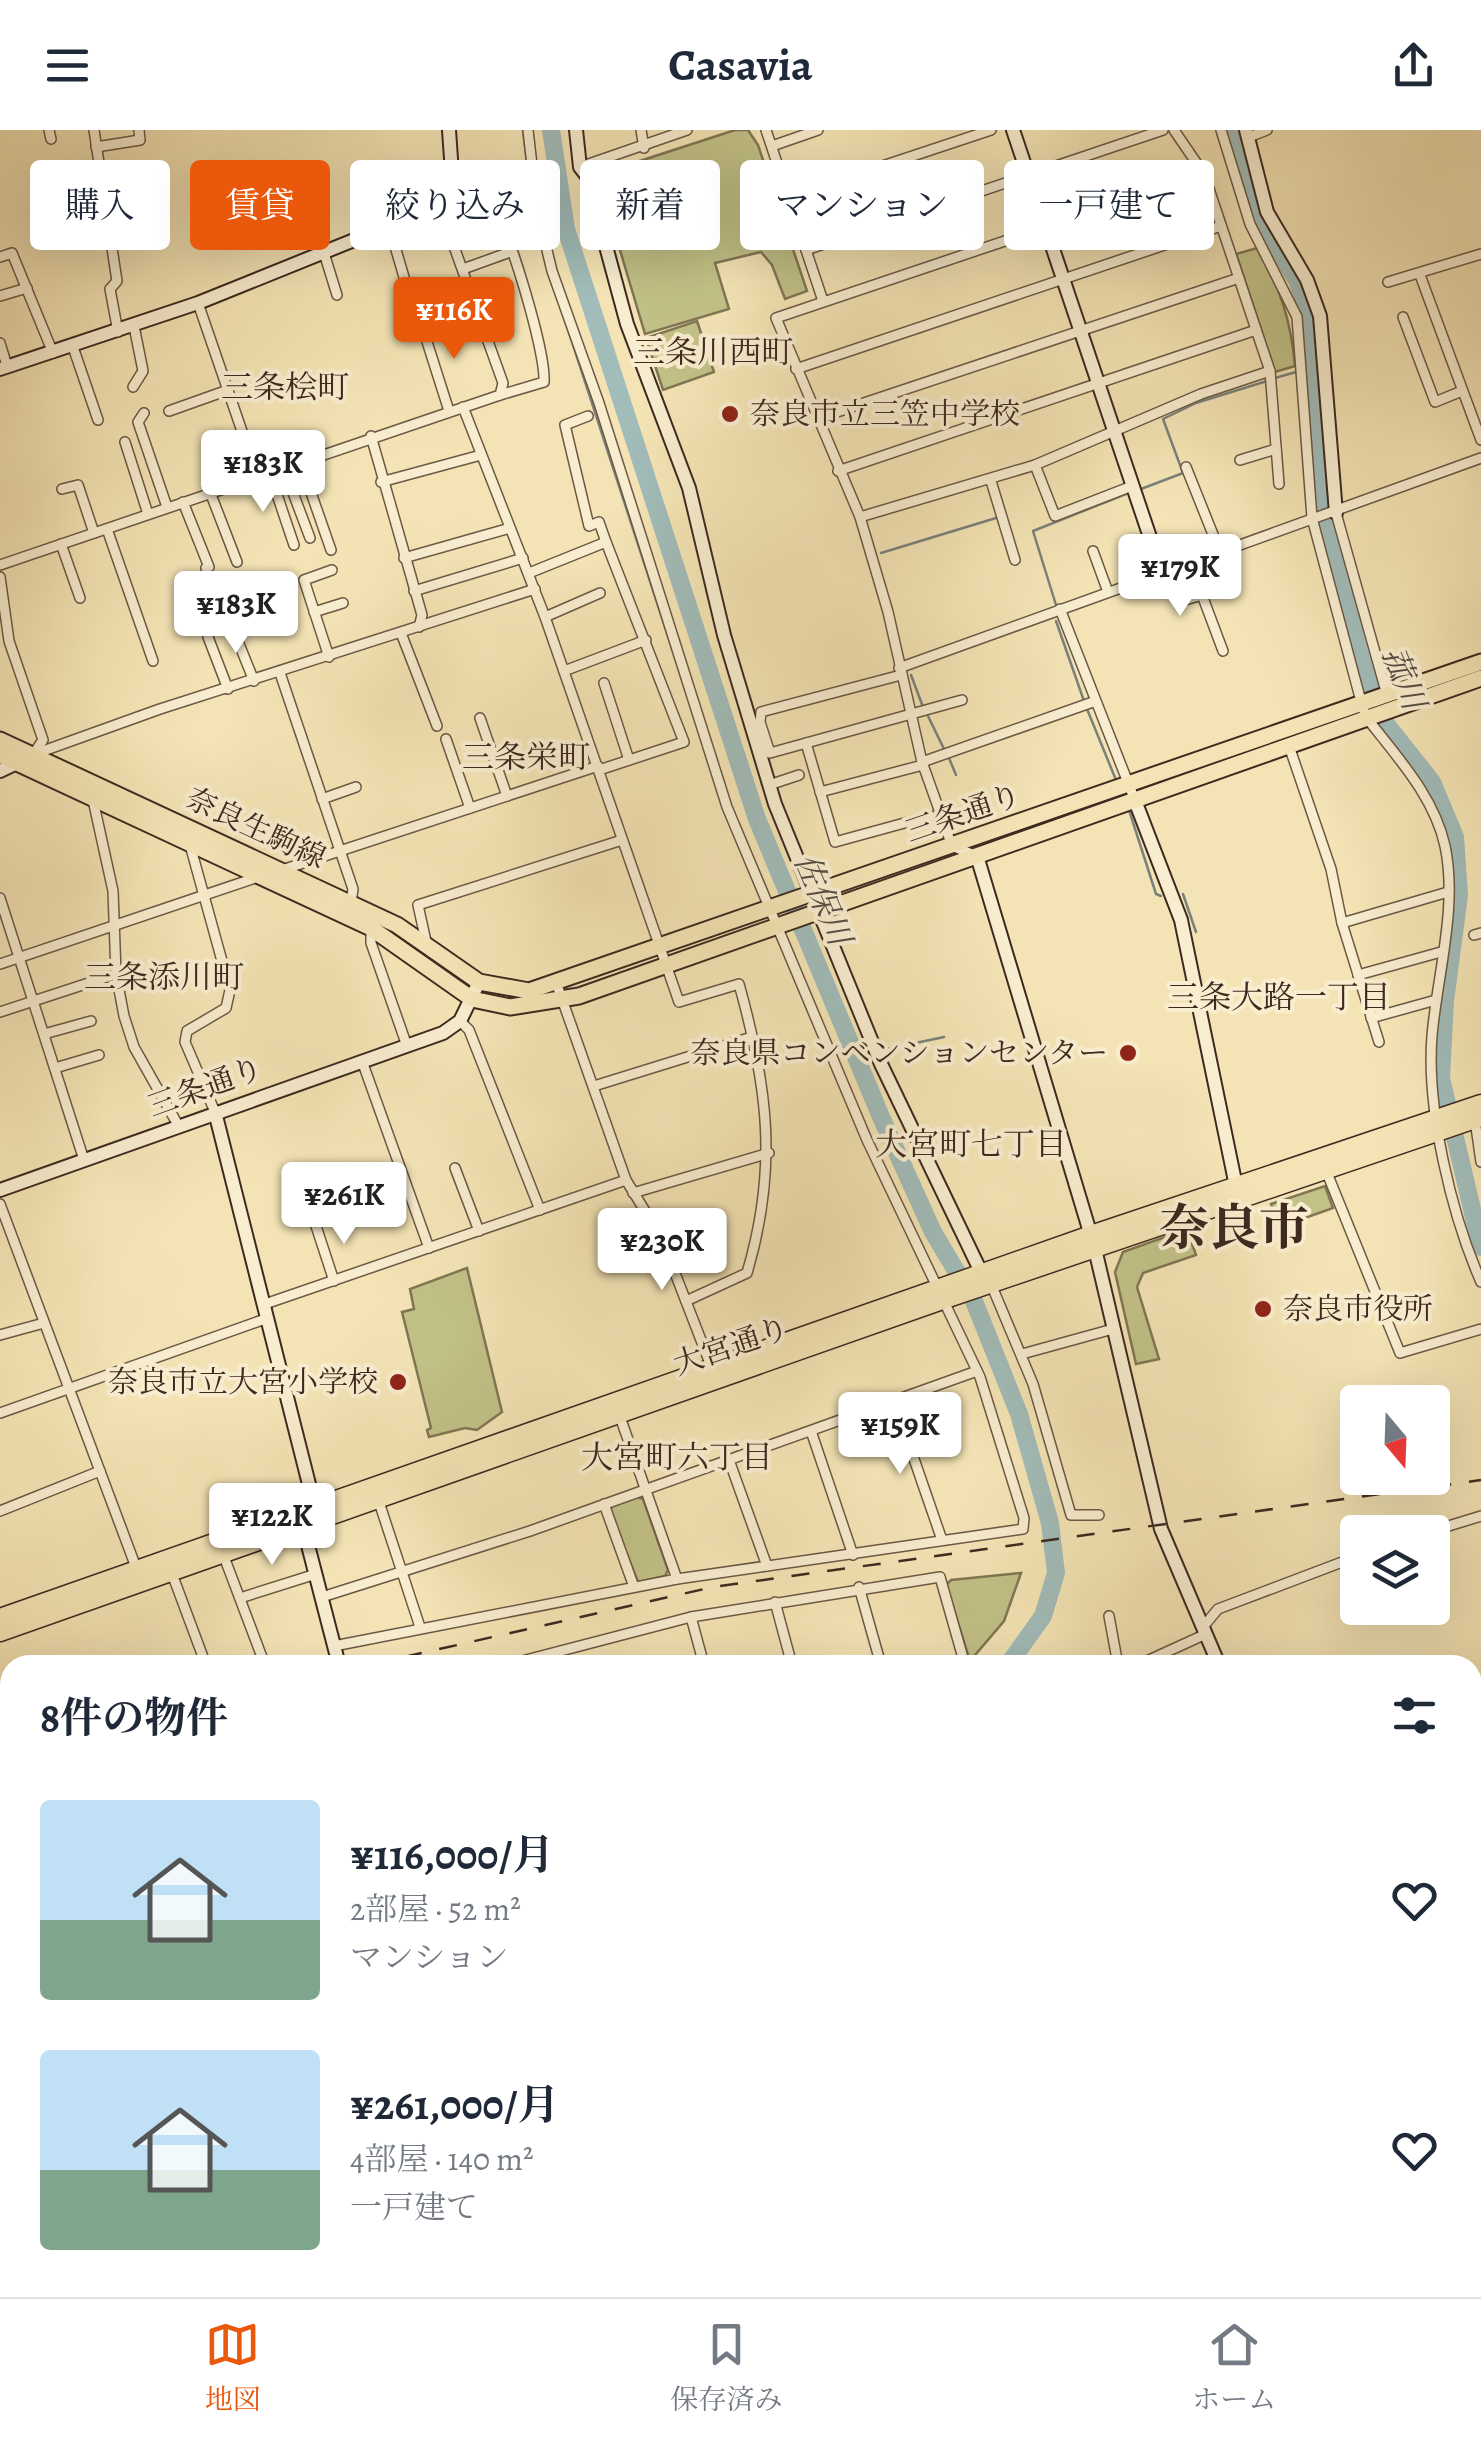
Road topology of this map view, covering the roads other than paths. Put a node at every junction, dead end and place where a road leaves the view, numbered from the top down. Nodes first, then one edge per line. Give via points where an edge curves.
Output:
1 (94, 130) edge
2 (139, 130) edge
3 (528, 130) edge
4 (576, 130) edge
5 (640, 130) edge
6 (687, 130) edge
7 (766, 130) edge
8 (818, 130) edge
9 (991, 130) edge
10 (1013, 130) edge
11 (1163, 130) edge
12 (1174, 130) edge
13 (1221, 130) edge
14 (1267, 130) edge
15 (453, 131) edge
16 (1248, 134) edge
17 (772, 146) junction
18 (96, 147) junction
19 (644, 148) junction
20 (97, 160) edge
21 (452, 160) edge
22 (604, 160) edge
23 (777, 160) edge
24 (901, 160) edge
25 (1023, 160) edge
26 (1073, 160) edge
27 (1194, 160) edge
28 (580, 167) edge
29 (1214, 205) edge
30 (1221, 226) junction
31 (1004, 241) edge
32 (350, 244) edge
33 (112, 250) edge
34 (396, 250) edge
35 (456, 250) edge
36 (608, 250) edge
37 (806, 250) edge
38 (1053, 250) edge
39 (510, 252) joint
40 (324, 253) junction
41 (1481, 254) edge
42 (0, 256) edge
43 (463, 270) junction
44 (1420, 275) junction
45 (1239, 278) junction
46 (1063, 279) junction
47 (1388, 282) dead end
48 (27, 288) junction
49 (408, 291) dead end
50 (337, 295) dead end
51 (0, 296) edge
52 (823, 301) junction
53 (198, 304) junction
54 (1404, 316) dead end
55 (134, 326) junction
56 (422, 326) dead end
57 (1256, 330) junction
58 (1080, 331) junction
59 (118, 333) junction
60 (0, 343) edge
61 (74, 347) junction
62 (53, 353) junction
63 (4, 367) edge
64 (796, 369) junction
65 (1270, 371) junction
66 (1098, 382) junction
67 (133, 387) dead end
68 (228, 390) junction
69 (1462, 391) junction
70 (500, 395) junction
71 (463, 406) junction
72 (169, 410) dead end
73 (449, 411) junction
74 (144, 413) dead end
75 (588, 416) dead end
76 (819, 418) junction
77 (98, 420) dead end
78 (1114, 431) junction
79 (371, 436) junction
80 (1481, 440) edge
81 (125, 442) dead end
82 (1276, 449) junction
83 (481, 456) junction
84 (1481, 458) edge
85 (1240, 460) dead end
86 (300, 461) junction
87 (1035, 465) junction
88 (283, 466) junction
89 (1186, 466) dead end
90 (269, 471) junction
91 (838, 471) junction
92 (258, 475) junction
93 (992, 480) junction
94 (381, 482) junction
95 (1279, 484) dead end
96 (1132, 486) junction
97 (62, 489) dead end
98 (210, 492) junction
99 (184, 502) junction
100 (167, 507) junction
101 (1336, 513) junction
102 (148, 514) junction
103 (860, 517) junction
104 (1312, 518) junction
105 (510, 528) junction
106 (107, 529) junction
107 (94, 533) junction
108 (310, 538) dead end
109 (606, 542) junction
110 (61, 544) junction
111 (294, 545) dead end
112 (331, 550) dead end
113 (1093, 551) dead end
114 (1220, 552) junction
115 (404, 558) junction
116 (523, 558) junction
117 (1015, 560) dead end
118 (237, 562) dead end
119 (0, 565) edge
120 (332, 570) dead end
121 (1167, 571) junction
122 (529, 573) junction
123 (0, 577) edge
124 (210, 584) dead end
125 (535, 588) junction
126 (1, 592) edge
127 (414, 592) junction
128 (1108, 592) junction
129 (600, 593) dead end
130 (219, 594) dead end
131 (80, 598) dead end
132 (343, 603) dead end
133 (1060, 610) junction
134 (314, 612) junction
135 (545, 617) junction
136 (419, 626) junction
137 (401, 633) junction
138 (208, 637) dead end
139 (646, 640) junction
140 (1223, 651) dead end
141 (329, 657) junction
142 (153, 661) dead end
143 (1481, 662) edge
144 (564, 671) junction
145 (900, 672) junction
146 (280, 673) junction
147 (1481, 678) edge
148 (254, 681) junction
149 (604, 684) dead end
150 (228, 689) junction
151 (962, 700) dead end
152 (1093, 702) junction
153 (1375, 706) junction
154 (911, 716) junction
155 (480, 718) dead end
156 (437, 726) dead end
157 (446, 738) dead end
158 (0, 740) edge
159 (806, 744) junction
160 (1288, 746) junction
161 (0, 755) edge
162 (25, 759) junction
163 (630, 760) junction
164 (923, 763) junction
165 (598, 768) junction
166 (0, 771) edge
167 (798, 776) dead end
168 (769, 785) junction
169 (356, 788) dead end
170 (820, 792) junction
171 (1131, 792) junction
172 (507, 796) junction
173 (92, 798) junction
174 (322, 800) junction
175 (470, 808) junction
176 (930, 816) dead end
177 (622, 840) junction
178 (189, 843) junction
179 (952, 846) junction
180 (339, 851) junction
181 (976, 856) junction
182 (281, 870) junction
183 (262, 876) junction
184 (1448, 892) junction
185 (203, 895) junction
186 (0, 898) edge
187 (351, 902) junction
188 (814, 903) junction
189 (771, 908) junction
190 (1342, 923) junction
191 (116, 924) junction
192 (778, 925) junction
193 (371, 928) junction
194 (428, 948) junction
195 (661, 948) junction
196 (1441, 952) junction
197 (20, 958) junction
198 (0, 964) edge
199 (667, 965) junction
200 (116, 974) junction
201 (1358, 975) junction
202 (478, 982) junction
203 (558, 985) junction
204 (33, 1000) junction
205 (472, 1000) junction
206 (1436, 1000) junction
207 (563, 1002) junction
208 (0, 1012) edge
209 (1371, 1018) junction
210 (91, 1021) dead end
211 (460, 1021) junction
212 (44, 1034) junction
213 (752, 1037) junction
214 (1379, 1042) dead end
215 (407, 1046) junction
216 (99, 1055) dead end
217 (362, 1062) junction
218 (55, 1068) junction
219 (594, 1086) junction
220 (215, 1112) junction
221 (1472, 1115) edge
222 (178, 1125) junction
223 (1440, 1125) junction
224 (770, 1154) junction
225 (84, 1160) junction
226 (1481, 1162) edge
227 (1323, 1163) junction
228 (455, 1168) dead end
229 (626, 1180) junction
230 (1236, 1186) junction
231 (0, 1190) edge
232 (633, 1194) junction
233 (0, 1204) edge
234 (540, 1210) junction
235 (316, 1226) dead end
236 (479, 1231) junction
237 (1093, 1242) junction
238 (429, 1248) junction
239 (984, 1279) junction
240 (334, 1280) junction
241 (1481, 1282) edge
242 (945, 1293) junction
243 (686, 1301) junction
244 (266, 1311) junction
245 (44, 1323) junction
246 (1114, 1329) junction
247 (1481, 1329) edge
248 (0, 1335) edge
249 (1022, 1354) junction
250 (977, 1372) junction
251 (714, 1375) junction
252 (69, 1388) junction
253 (894, 1401) junction
254 (0, 1413) edge
255 (619, 1414) junction
256 (811, 1431) junction
257 (729, 1460) junction
258 (100, 1471) junction
259 (646, 1489) junction
260 (378, 1499) junction
261 (604, 1504) junction
262 (313, 1506) junction
263 (0, 1510) edge
264 (1099, 1515) dead end
265 (1481, 1516) edge
266 (303, 1526) junction
267 (1450, 1526) edge
268 (942, 1540) junction
269 (222, 1554) junction
270 (852, 1554) junction
271 (1340, 1563) edge
272 (767, 1566) junction
273 (172, 1572) junction
274 (316, 1574) junction
275 (403, 1574) junction
276 (139, 1576) junction
277 (677, 1578) junction
278 (634, 1587) junction
279 (859, 1587) junction
280 (322, 1597) junction
281 (240, 1598) junction
282 (775, 1602) junction
283 (1109, 1616) dead end
284 (690, 1617) junction
285 (0, 1618) edge
286 (420, 1627) junction
287 (1204, 1631) junction
288 (0, 1632) edge
289 (334, 1646) junction
290 (202, 1655) edge
291 (260, 1655) edge
292 (334, 1655) edge
293 (555, 1655) edge
294 (701, 1655) edge
295 (789, 1655) edge
296 (878, 1655) edge
297 (962, 1655) edge
298 (1116, 1655) edge
299 (1157, 1655) edge
300 (1215, 1655) edge

1 - 18 street
2 - 18 street via 140,140
3 - 189 street via 552,271 726,807
4 - 28 street
5 - 19 street
6 - 19 street
7 - 17 street
8 - 17 street
9 - 24 street
10 - 25 street
11 - 26 street
12 - 27 street
13 - 104 street via 1246,214 1297,318
14 - 16 street
15 - 21 street
16 - 101 street via 1267,212 1308,280 1320,316
17 - 23 street
18 - 20 street
19 - 22 street
29 - 30 street
30 - 45 street
30 - 46 street
31 - 52 street
32 - 40 street
33 - 59 street
34 - 49 street
35 - 43 street
36 - 168 street via 682,464
37 - 52 street
38 - 46 street
39 - 43 street
39 - 70 street via 546,363 544,382
40 - 50 street
40 - 53 street
41 - 44 street
42 - 48 street via 12,253
43 - 70 street via 503,383
44 - 47 street
44 - 69 street
45 - 57 street
45 - 58 street
46 - 58 street
46 - 64 street
48 - 51 street
48 - 62 street
52 - 64 street via 776,318
53 - 55 street
53 - 68 street
54 - 69 street via 1435,402
55 - 59 street
55 - 67 street via 143,371
56 - 73 street
57 - 65 street
57 - 66 street
58 - 66 street
58 - 76 street
59 - 61 street
60 - 63 street
61 - 62 street
61 - 77 street
62 - 63 street
64 - 76 street
65 - 78 street
65 - 82 street
66 - 78 street
66 - 91 street
68 - 72 street
68 - 92 street
69 - 80 street
70 - 71 street
71 - 73 street
71 - 83 street
73 - 79 street
74 - 100 street via 138,422
75 - 109 street via 565,425 588,526 599,522
76 - 91 street
78 - 87 street
78 - 96 street
79 - 86 street
79 - 94 street
81 - 102 street
82 - 85 street
82 - 95 street
83 - 94 street
83 - 105 street
84 - 101 street
86 - 88 street
86 - 112 street
87 - 93 street
87 - 96 street via 1055,516
88 - 90 street
88 - 108 street
89 - 114 street
90 - 92 street
90 - 111 street
91 - 103 street
92 - 98 street
93 - 103 street
93 - 117 street
94 - 115 street
96 - 121 street
97 - 107 street via 78,485
98 - 99 street
98 - 118 street
99 - 100 street
99 - 124 street
100 - 102 street
101 - 104 street
101 - 153 street
102 - 106 street
103 - 145 street
104 - 114 street
104 - 153 street
105 - 115 street
105 - 116 street
106 - 107 street
106 - 142 street
107 - 110 street
109 - 122 street
109 - 139 street
110 - 119 street
110 - 131 street
113 - 128 street
114 - 121 street
115 - 127 street
116 - 122 street
116 - 127 street
120 - 134 street via 304,580
121 - 128 street
121 - 140 street via 1185,600 1202,595
122 - 125 street
123 - 126 street
125 - 135 street
125 - 136 street
126 - 162 street via 9,641 43,740
127 - 136 street
128 - 133 street
129 - 135 street
130 - 148 street
132 - 134 street
133 - 145 street
133 - 152 street
134 - 141 street
135 - 144 street
136 - 137 street
137 - 141 street
137 - 156 street
138 - 150 street
139 - 144 street
139 - 163 street via 684,742
141 - 146 street
143 - 153 main road, 三条通り
144 - 165 street
145 - 154 street
145 - 159 street via 761,712 770,753
146 - 148 street
146 - 174 street
147 - 153 main road, 三条通り
148 - 150 street
149 - 163 street
150 - 162 street
151 - 154 street
152 - 164 street
152 - 171 street
153 - 160 main road, 三条通り
153 - 171 main road, 三条通り
153 - 184 street via 1426,796 1445,847
154 - 159 street
154 - 164 street
155 - 172 street
157 - 175 street
158 - 162 main road, 奈良生駒線
159 - 170 street
160 - 171 main road, 三条通り
160 - 190 street
161 - 162 main road, 奈良生駒線
162 - 166 street
162 - 173 main road, 奈良生駒線
162 - 182 main road, 奈良生駒線
163 - 165 street
164 - 170 street
164 - 179 street
165 - 172 street
165 - 177 street
167 - 168 street
168 - 188 street
169 - 174 street
170 - 176 street via 835,842
171 - 179 main road, 三条通り
171 - 181 main road, 三条通り
171 - 230 street via 1181,920
172 - 175 street
173 - 178 main road, 奈良生駒線
173 - 191 street
174 - 180 street
175 - 180 street
177 - 194 street via 418,905
177 - 195 street
178 - 183 main road, 奈良生駒線
178 - 185 street
179 - 181 street
179 - 188 main road, 三条通り
180 - 182 street
180 - 187 street
181 - 188 main road, 三条通り
181 - 237 street
182 - 183 street
182 - 187 main road, 奈良生駒線
183 - 185 street
183 - 193 main road, 奈良生駒線
184 - 190 street
184 - 196 street
185 - 191 street
185 - 220 street via 230,1002 194,1024 185,1042
186 - 197 street
187 - 194 main road, 奈良生駒線
188 - 189 main road, 三条通り
188 - 192 main road, 三条通り
188 - 239 street via 881,1064
189 - 192 street
189 - 195 main road, 三条通り
190 - 201 street
191 - 197 street
191 - 200 street
192 - 199 main road, 三条通り
192 - 242 street via 867,1140
193 - 205 main road, 奈良生駒線
193 - 215 street
194 - 202 main road, 奈良生駒線
195 - 199 street
195 - 203 main road, 三条通り
196 - 201 street
196 - 206 street
197 - 198 street
197 - 204 street
199 - 207 main road, 三条通り
199 - 213 street via 679,1002 739,984
200 - 204 street
200 - 222 street via 134,1047
201 - 209 street
202 - 203 main road, 三条通り via 529,992
202 - 205 street
203 - 207 street
204 - 208 street
204 - 212 street
205 - 207 main road, 三条通り via 510,1007
205 - 211 street
206 - 209 street
206 - 223 street via 1432,1042
207 - 219 street
209 - 214 street
210 - 212 street
211 - 215 street, 三条通り
211 - 234 street
212 - 218 street
213 - 219 street
213 - 224 street
215 - 217 street, 三条通り
216 - 218 street
217 - 220 street, 三条通り
217 - 238 street
218 - 225 street
219 - 229 street
220 - 222 street, 三条通り
220 - 244 street
221 - 223 highway, 大宮通り
221 - 226 street
222 - 225 street, 三条通り
223 - 227 highway, 大宮通り
223 - 241 street
224 - 232 street
224 - 243 street via 747,1273
225 - 231 street, 三条通り
227 - 230 highway, 大宮通り
227 - 237 highway, 大宮通り
227 - 247 street via 1400,1353
228 - 236 street
229 - 232 street
229 - 234 street
230 - 237 highway, 大宮通り
232 - 243 street via 661,1236
233 - 245 street
234 - 236 street
235 - 240 street
236 - 238 street
237 - 239 highway, 大宮通り
237 - 246 street
238 - 240 street
239 - 242 highway, 大宮通り
239 - 249 street
240 - 244 street
242 - 250 street
242 - 251 highway, 大宮通り
243 - 251 street
244 - 252 street
244 - 262 street
245 - 248 street
245 - 252 street
246 - 249 street
246 - 287 street via 1161,1529
249 - 264 street via 1071,1515
250 - 253 street
250 - 268 street via 1023,1529
251 - 255 highway, 大宮通り
251 - 262 highway, 大宮通り
252 - 254 street
252 - 258 street
253 - 256 street
253 - 268 street
255 - 259 street
255 - 260 highway, 大宮通り
256 - 257 street
256 - 270 street
257 - 259 street
257 - 272 street
258 - 263 street
258 - 276 street
259 - 261 street
259 - 277 street
260 - 266 highway, 大宮通り
260 - 275 street
261 - 275 street
261 - 278 street
262 - 266 street
262 - 276 highway, 大宮通り
265 - 267 street
266 - 269 highway, 大宮通り
266 - 274 street
268 - 270 street
269 - 273 highway, 大宮通り
269 - 281 street
270 - 272 street
271 - 287 street via 1218,1608
272 - 277 street
273 - 276 highway, 大宮通り
273 - 290 street
274 - 280 street
274 - 281 street
275 - 280 street
275 - 286 street
276 - 285 highway, 大宮通り
276 - 288 highway, 大宮通り
277 - 278 street
278 - 286 street
279 - 282 street
279 - 296 street
279 - 297 street via 940,1577
280 - 289 street
281 - 291 street
282 - 284 street
282 - 295 street
283 - 298 street
284 - 293 street
284 - 294 street
286 - 289 street
287 - 299 street
287 - 300 street
289 - 292 street

